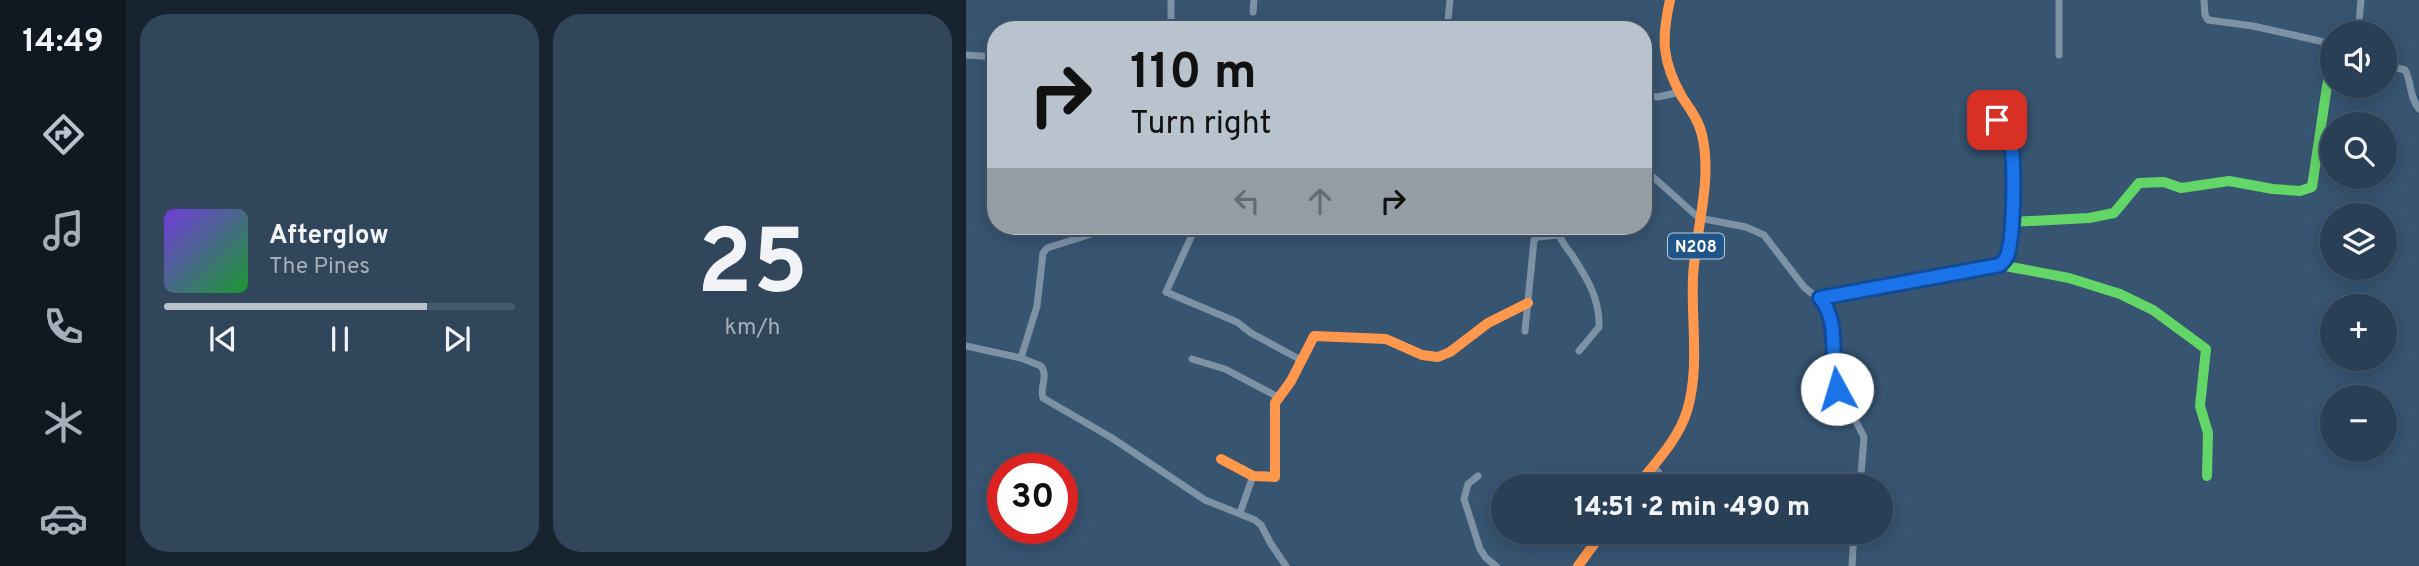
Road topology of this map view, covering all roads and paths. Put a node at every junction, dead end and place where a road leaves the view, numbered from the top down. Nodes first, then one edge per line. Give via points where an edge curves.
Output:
1 (1171, 0) edge
2 (1254, 0) edge
3 (1450, 0) edge
4 (1670, 0) edge
5 (2059, 0) edge
6 (2204, 0) edge
7 (2361, 0) edge
8 (1252, 12) dead end
9 (1171, 21) edge
10 (1448, 21) edge
11 (2359, 21) edge
12 (2320, 41) edge
13 (966, 55) edge
14 (2059, 55) dead end
15 (987, 56) edge
16 (2397, 68) edge
17 (1679, 92) junction
18 (1652, 96) edge
19 (2325, 98) edge
20 (2419, 109) edge
21 (1997, 120) dead end
22 (1652, 176) edge
23 (1699, 218) junction
24 (2011, 222) junction
25 (1088, 235) edge
26 (1192, 235) dead end
27 (1543, 235) edge
28 (1560, 235) edge
29 (2000, 265) junction
30 (1820, 298) junction
31 (1528, 303) junction
32 (1525, 331) dead end
33 (966, 346) edge
34 (1579, 351) dead end
35 (1021, 358) junction
36 (1192, 359) dead end
37 (1301, 360) junction
38 (1278, 397) junction
39 (1221, 459) dead end
40 (1653, 465) junction
41 (1646, 474) edge
42 (1660, 474) edge
43 (1861, 474) edge
44 (1253, 476) junction
45 (1478, 476) dead end
46 (2207, 476) dead end
47 (1240, 513) junction
48 (1594, 544) edge
49 (1853, 544) edge
50 (1286, 566) edge
51 (1496, 566) edge
52 (1578, 566) edge
53 (1852, 566) edge

1 - 9 street
2 - 8 street
3 - 10 street
4 - 17 main road, N208 via 1661,44
5 - 14 street
6 - 12 street via 2208,20
7 - 11 street
13 - 15 street
16 - 20 street via 2409,76 2411,96
17 - 18 street
17 - 23 main road, N208 via 1702,136 1705,160
19 - 24 main road via 2312,187 2306,191 2229,181 2181,188 2164,182 2139,183 2120,209 2106,216
21 - 24 street via 2011,143
22 - 23 street
23 - 30 street via 1763,235 1804,287
23 - 40 main road, N208 via 1693,275 1692,393 1686,414
24 - 29 main road via 2007,255
25 - 35 street via 1043,253 1037,306
26 - 37 street via 1166,292 1237,321
27 - 31 street via 1534,240
28 - 34 street via 1598,302 1600,327
29 - 30 main road
29 - 46 main road via 2026,268 2136,300 2206,349 2200,406 2208,433
30 - 43 street via 1833,327 1838,394 1864,437
31 - 32 street
31 - 37 main road via 1488,323 1443,356 1422,355 1386,339 1319,335 1311,340
33 - 35 street
35 - 47 street via 1041,366 1045,374 1041,394 1051,405 1112,438 1205,500
36 - 38 street via 1226,369
37 - 38 main road
38 - 44 main road via 1275,477
39 - 44 main road
40 - 41 main road, N208
40 - 42 street
44 - 47 street
45 - 51 street via 1468,484 1464,499 1480,549
47 - 50 street via 1261,526
48 - 52 main road
49 - 53 street

